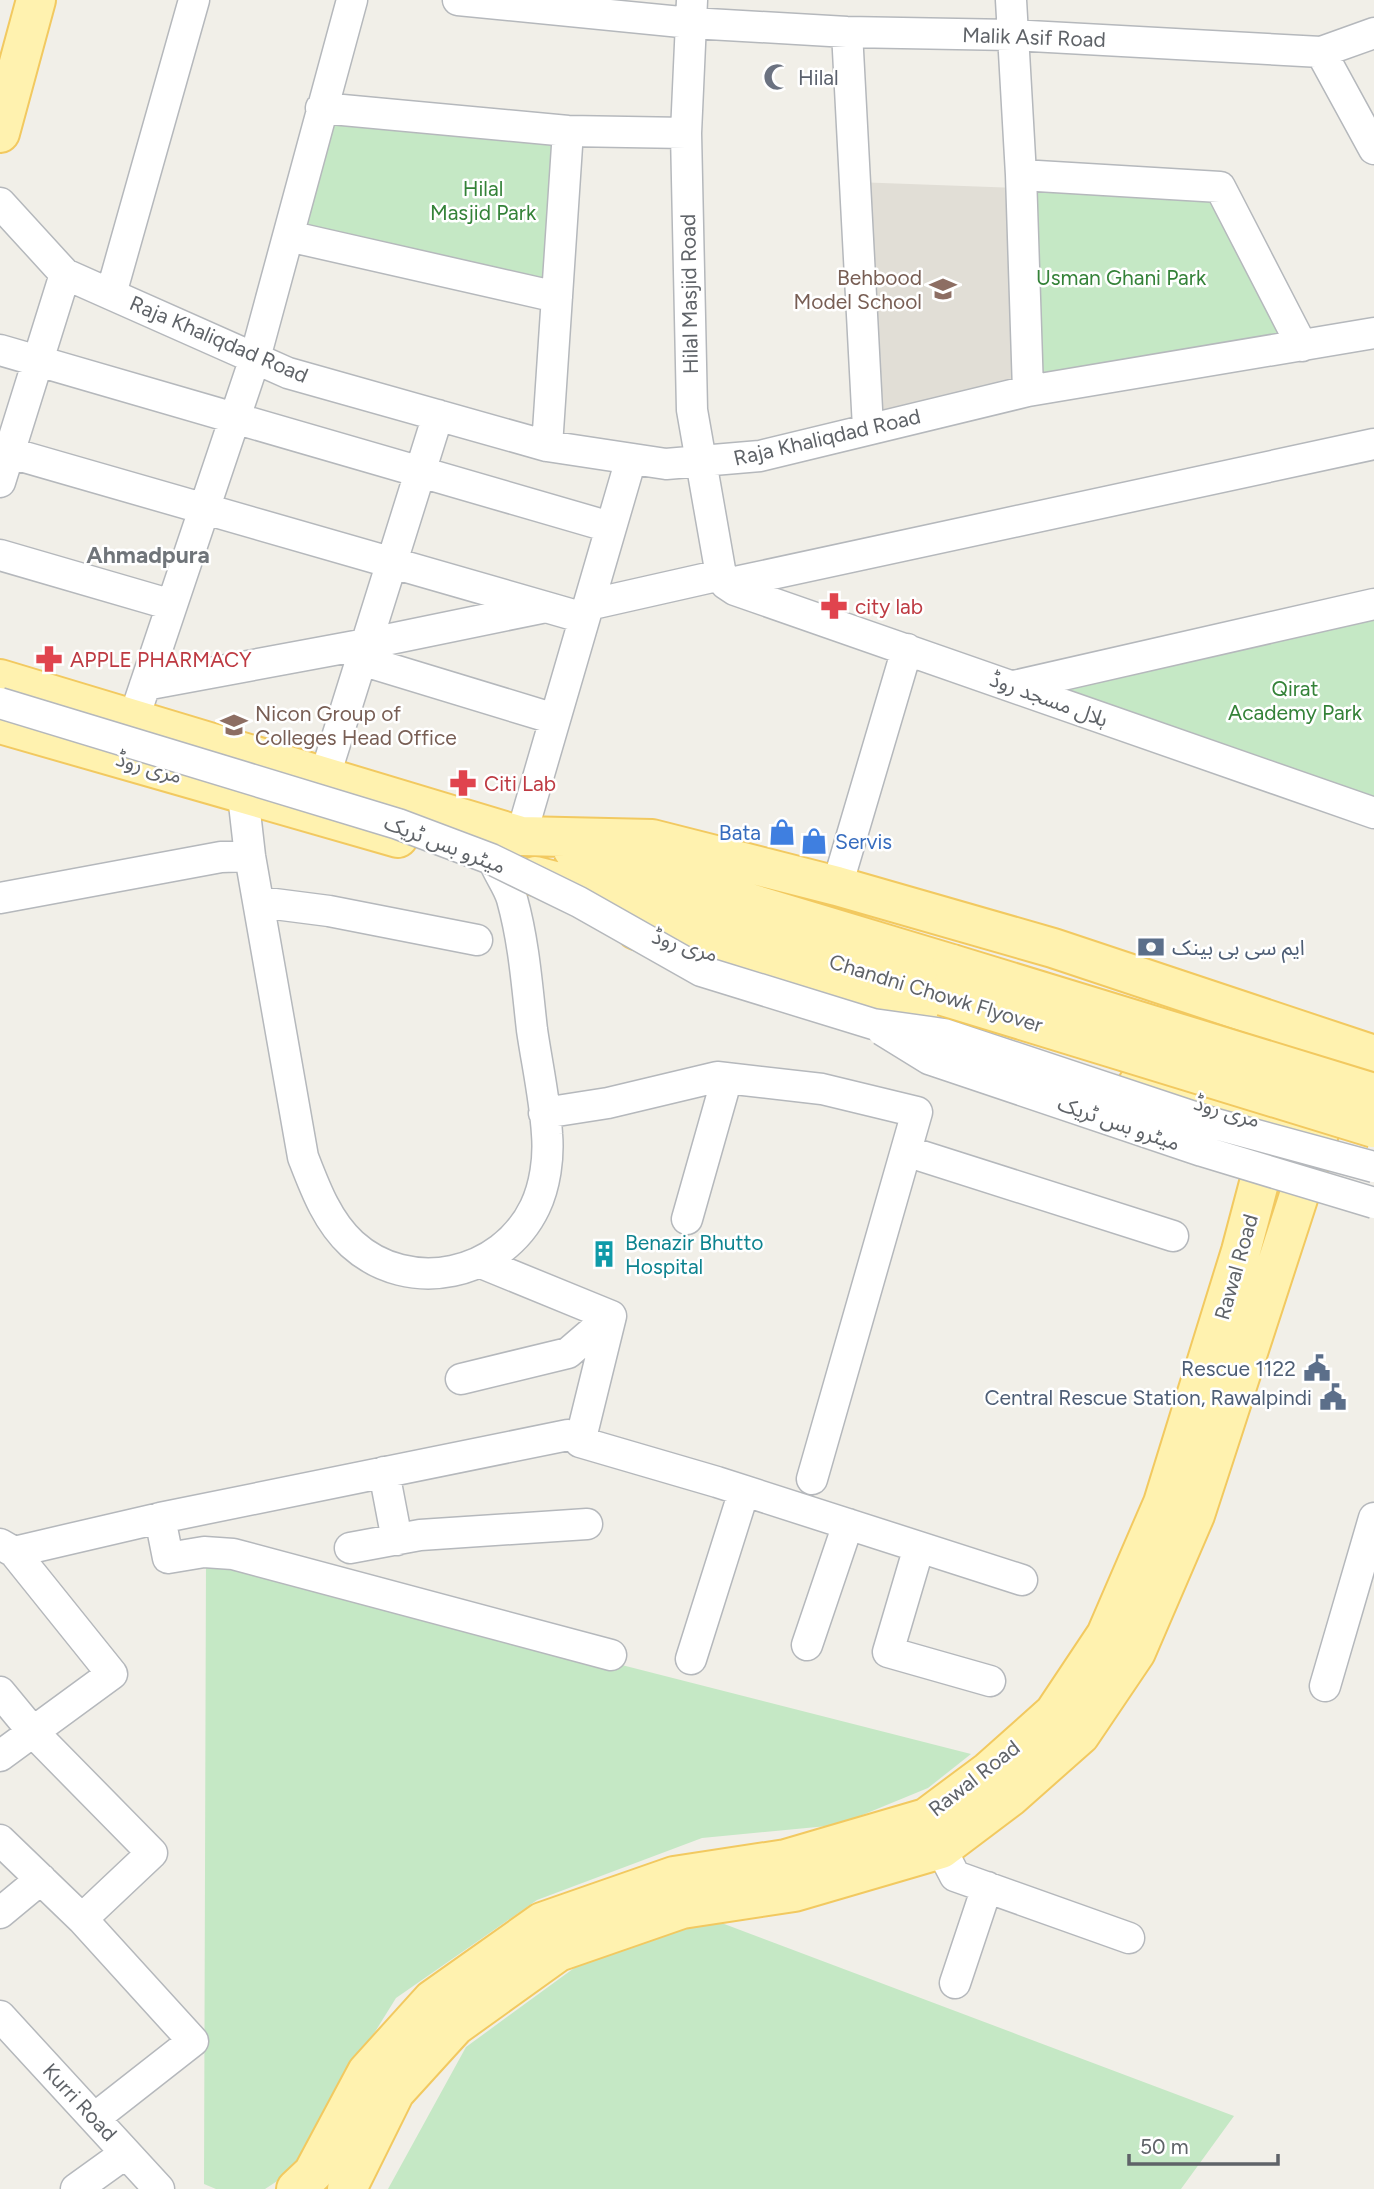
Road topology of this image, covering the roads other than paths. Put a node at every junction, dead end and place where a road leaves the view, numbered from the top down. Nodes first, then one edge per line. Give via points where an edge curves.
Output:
1 (36, 0) edge
2 (194, 0) edge
3 (352, 0) edge
4 (458, 0) edge
5 (1011, 0) edge
6 (692, 11) edge
7 (847, 32) junction
8 (1374, 33) edge
9 (1012, 34) junction
10 (1321, 52) junction
11 (321, 108) junction
12 (568, 131) junction
13 (686, 132) junction
14 (0, 133) edge
15 (1374, 149) edge
16 (1021, 175) junction
17 (0, 203) edge
18 (288, 236) junction
19 (65, 274) junction
20 (111, 294) junction
21 (557, 297) junction
22 (1374, 333) edge
23 (1302, 346) junction
24 (0, 350) edge
25 (255, 358) junction
26 (38, 361) junction
27 (1028, 391) junction
28 (438, 415) junction
29 (235, 418) junction
30 (868, 428) junction
31 (1374, 444) edge
32 (547, 446) junction
33 (5, 451) edge
34 (631, 459) junction
35 (699, 463) junction
36 (420, 472) junction
37 (0, 482) edge
38 (204, 509) junction
39 (610, 527) junction
40 (0, 555) edge
41 (392, 563) junction
42 (723, 579) junction
43 (1374, 604) edge
44 (172, 605) junction
45 (545, 607) junction
46 (586, 611) junction
47 (907, 649) junction
48 (364, 652) junction
49 (0, 679) edge
50 (1014, 686) junction
51 (0, 703) edge
52 (555, 719) junction
53 (0, 724) edge
54 (328, 766) dead end
55 (243, 795) junction
56 (1374, 813) edge
57 (521, 836) junction
58 (250, 856) junction
59 (496, 866) junction
60 (838, 886) junction
61 (0, 898) edge
62 (259, 902) junction
63 (477, 940) dead end
64 (948, 980) junction
65 (873, 1024) junction
66 (1299, 1032) junction
67 (1358, 1050) edge
68 (727, 1078) junction
69 (1374, 1093) edge
70 (1203, 1104) junction
71 (544, 1113) junction
72 (1273, 1124) junction
73 (1374, 1128) edge
74 (1318, 1137) junction
75 (906, 1151) junction
76 (1374, 1158) edge
77 (1374, 1168) edge
78 (1374, 1203) edge
79 (687, 1219) dead end
80 (1290, 1223) junction
81 (1173, 1236) dead end
82 (1241, 1251) junction
83 (479, 1262) junction
84 (611, 1316) junction
85 (461, 1379) dead end
86 (568, 1435) dead end
87 (384, 1472) junction
88 (812, 1479) dead end
89 (744, 1491) junction
90 (160, 1518) junction
91 (1374, 1518) edge
92 (587, 1524) dead end
93 (848, 1524) junction
94 (397, 1539) junction
95 (919, 1547) junction
96 (7, 1548) edge
97 (349, 1548) dead end
98 (1023, 1580) dead end
99 (807, 1645) dead end
100 (611, 1655) dead end
101 (691, 1659) dead end
102 (990, 1681) dead end
103 (1325, 1686) dead end
104 (0, 1692) edge
105 (33, 1732) junction
106 (0, 1756) edge
107 (0, 1840) edge
108 (941, 1849) junction
109 (41, 1880) junction
110 (987, 1887) junction
111 (0, 1913) edge
112 (82, 1919) junction
113 (1129, 1938) dead end
114 (955, 1983) dead end
115 (0, 2016) edge
116 (96, 2117) junction
117 (126, 2152) junction
118 (76, 2189) edge
119 (159, 2189) edge
120 (296, 2189) edge
121 (347, 2189) edge

1 - 14 main road
2 - 20 street
3 - 11 street
4 - 6 street, Malik Asif Road
5 - 9 street
6 - 7 street, Malik Asif Road
6 - 13 street, Hilal Masjid Road
7 - 9 street, Malik Asif Road
7 - 30 street
8 - 10 street, Malik Asif Road
9 - 10 street, Malik Asif Road
9 - 16 street
10 - 15 street
11 - 12 street
11 - 18 street
12 - 13 street
12 - 21 street
13 - 35 street, Hilal Masjid Road via 692,410
16 - 23 street via 1220,187
16 - 27 street
17 - 19 street, Raja Khaliqdad Road
18 - 21 street
18 - 25 street
19 - 20 street, Raja Khaliqdad Road
19 - 26 street
20 - 25 street, Raja Khaliqdad Road
21 - 32 street
22 - 23 street, Raja Khaliqdad Road
23 - 27 street, Raja Khaliqdad Road
24 - 26 street
25 - 28 street, Raja Khaliqdad Road via 288,373
25 - 29 street
26 - 29 street
26 - 33 street
27 - 30 street, Raja Khaliqdad Road
28 - 32 street, Raja Khaliqdad Road
28 - 36 street
29 - 36 street
29 - 38 street
30 - 35 street, Raja Khaliqdad Road via 760,456
31 - 42 street
32 - 34 street, Raja Khaliqdad Road
33 - 37 street
33 - 38 street
34 - 35 street, Raja Khaliqdad Road
34 - 39 street
35 - 42 street, Hilal Masjid Road
36 - 39 street
36 - 41 street
38 - 41 street
38 - 44 street
39 - 46 street
40 - 44 street
41 - 45 street
41 - 48 street
42 - 46 street
42 - 47 street, ہلال مسجد روڈ via 735,590
43 - 50 street
44 - 48 street via 142,694
45 - 46 street
45 - 48 street
46 - 52 street
47 - 50 street, ہلال مسجد روڈ
47 - 60 street
48 - 52 street
48 - 54 street
49 - 57 main road, مری روڈ
50 - 56 street, ہلال مسجد روڈ
51 - 65 street, میٹرو بس ٹریک, bridge via 398,824 491,859 701,971
52 - 57 street
53 - 55 main road, مری روڈ
55 - 58 street
55 - 59 main road, مری روڈ
57 - 60 main road, مری روڈ via 652,839
57 - 64 main road, Chandni Chowk Flyover via 659,874
58 - 61 street via 221,857
58 - 62 street
59 - 64 main road, Chandni Chowk Flyover
59 - 70 main road, مری روڈ via 566,908 985,1041
59 - 71 street via 511,896 519,928
60 - 66 main road, مری روڈ via 1053,948
62 - 63 street
62 - 83 street via 303,1157 337,1227 367,1255 403,1271 441,1273
64 - 69 main road, Chandni Chowk Flyover, bridge
64 - 73 main road, Chandni Chowk Flyover, bridge
65 - 77 street, میٹرو بس ٹریک, bridge via 944,1034 1212,1123
65 - 78 street, میٹرو بس ٹریک, bridge via 929,1059
66 - 67 main road, مری روڈ
66 - 72 main road, Rawal Road
67 - 74 main road, Rawal Road
68 - 71 street
68 - 75 street via 822,1089 917,1112
68 - 79 street
70 - 72 main road, مری روڈ
70 - 82 main road via 1239,1163
71 - 83 street via 544,1182 535,1207 517,1234
72 - 74 main road, مری روڈ
72 - 82 main road, Rawal Road
74 - 76 main road, مری روڈ
74 - 80 main road, Rawal Road
75 - 81 street
75 - 88 street
77 - 80 main road via 1321,1198
80 - 108 main road, Rawal Road via 1195,1515 1136,1652 1080,1735 1010,1797
82 - 120 main road, Rawal Road via 1163,1503 1106,1636 1054,1713 926,1818 786,1859 674,1876 542,1922 432,2000 367,2072 313,2173
83 - 84 street
84 - 85 street via 568,1353
84 - 89 street via 580,1443
86 - 87 street
87 - 90 street
87 - 94 street
89 - 93 street
89 - 101 street
90 - 96 street
90 - 100 street via 168,1558 204,1552 233,1554
91 - 103 street
92 - 94 street
93 - 95 street
93 - 99 street
94 - 97 street
95 - 98 street
95 - 102 street via 888,1652
96 - 105 street via 112,1674
104 - 105 street
105 - 106 street
105 - 112 street via 152,1853
107 - 109 street
108 - 110 street via 955,1876
108 - 121 main road, Rawal Road via 794,1892 682,1909 558,1952 455,2026 395,2092
109 - 111 street
109 - 112 street
110 - 113 street
110 - 114 street
112 - 116 street via 193,2041
115 - 116 street, Kurri Road
116 - 117 street, Kurri Road
117 - 118 street
117 - 119 street, Kurri Road

